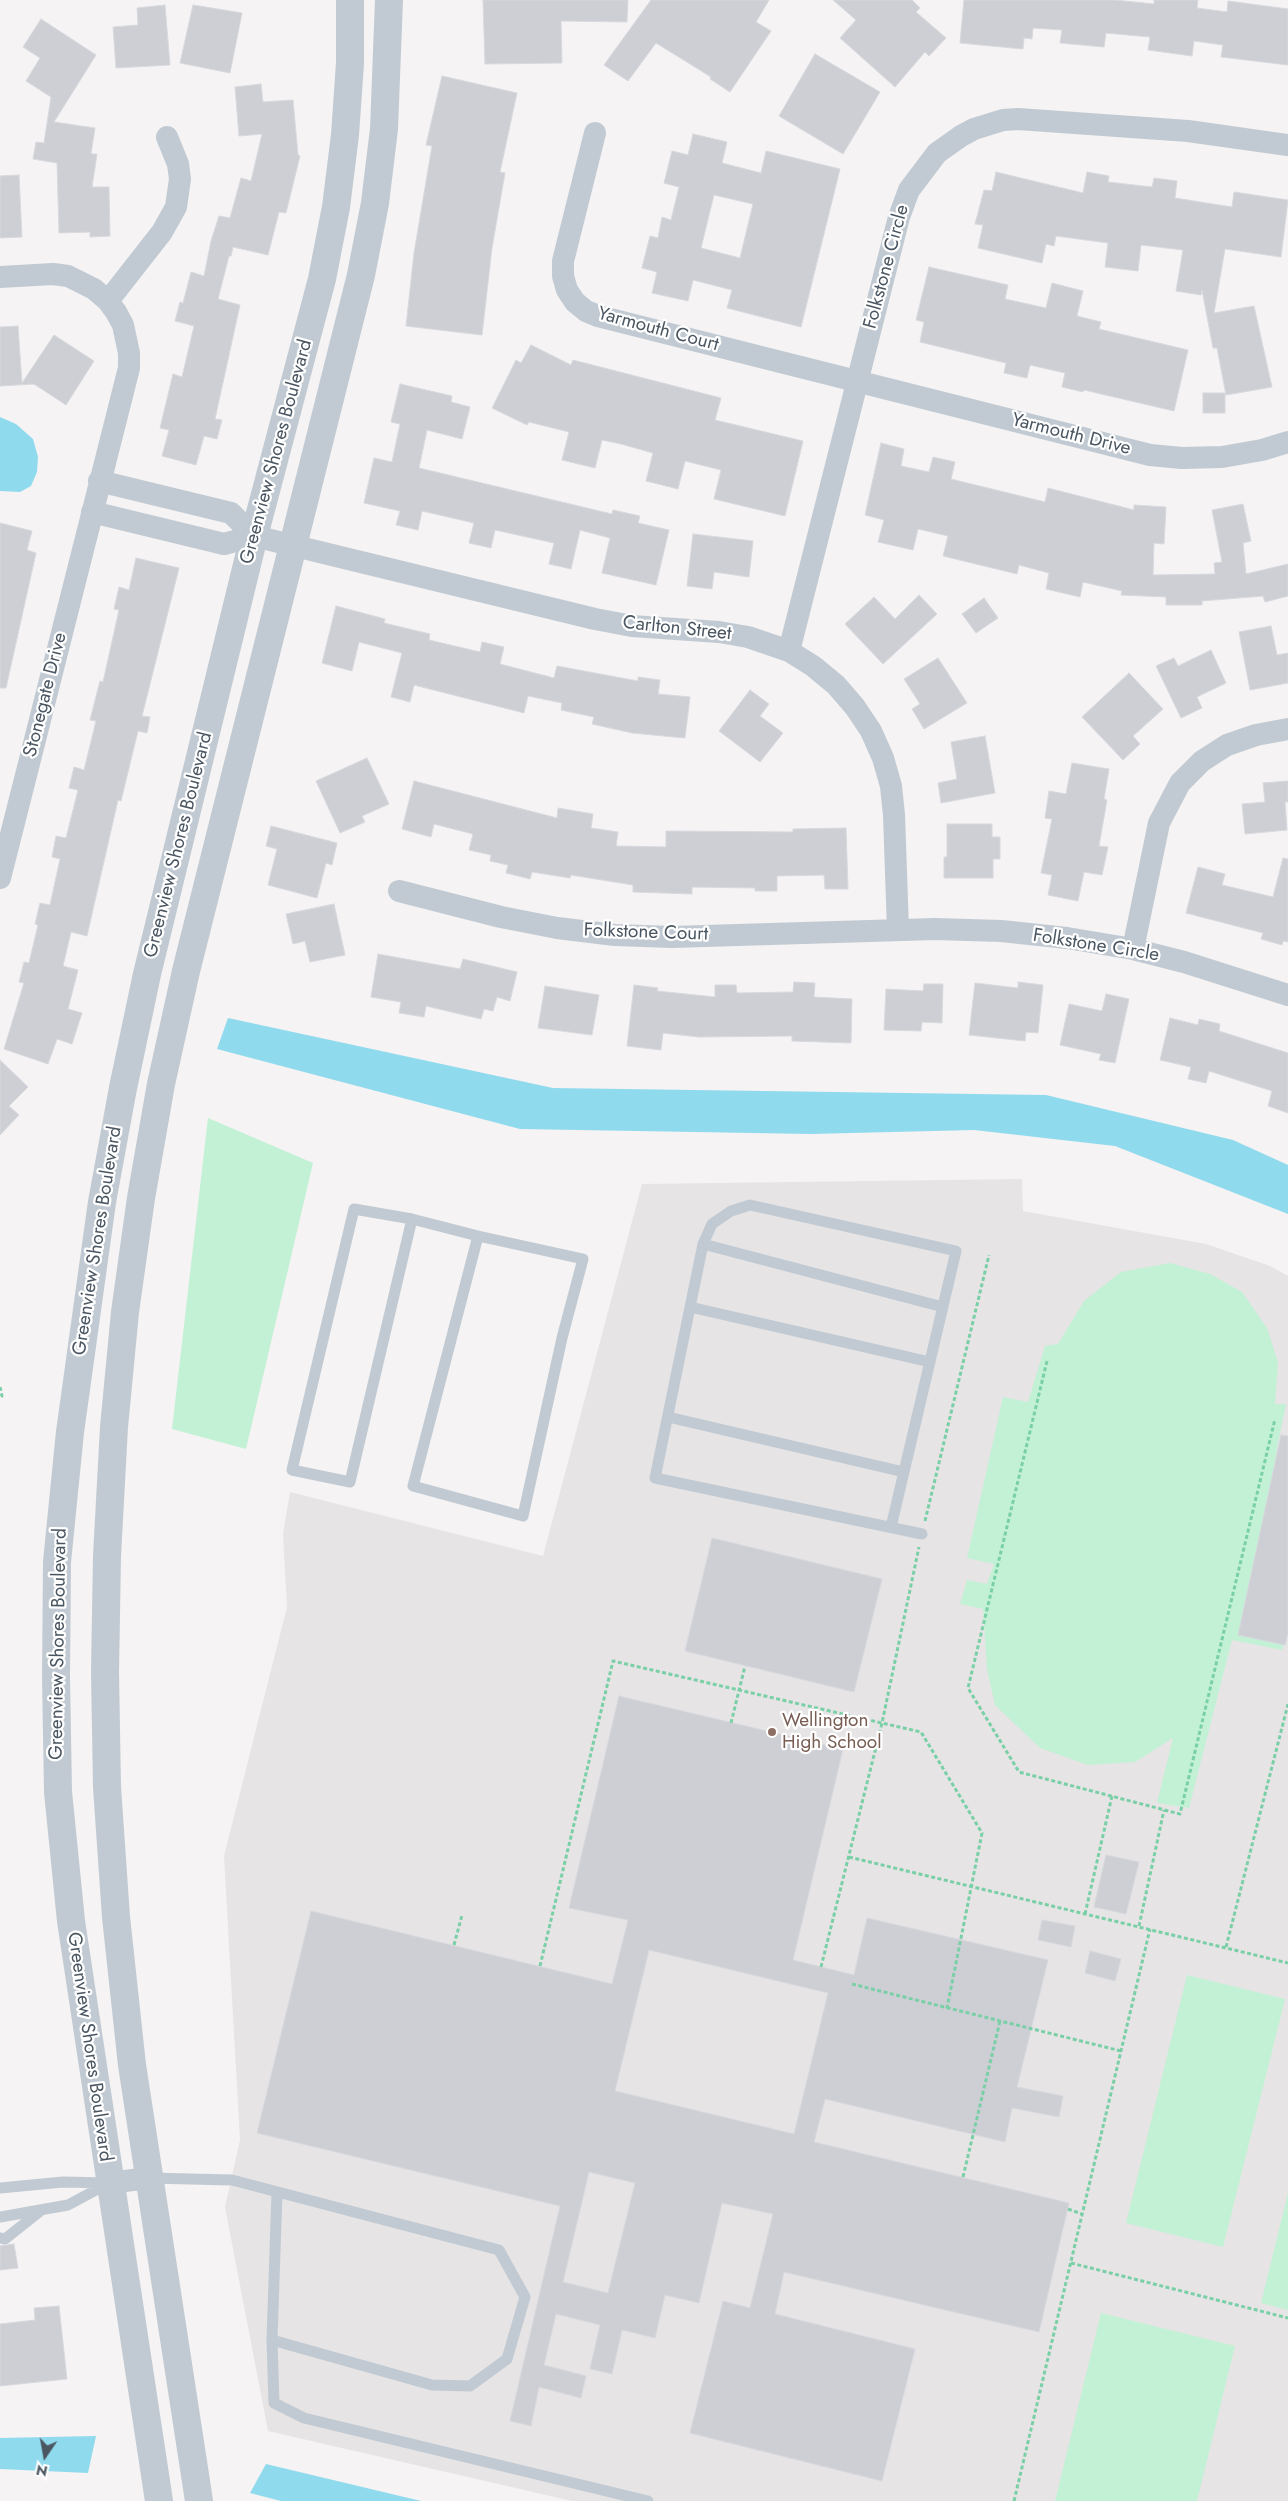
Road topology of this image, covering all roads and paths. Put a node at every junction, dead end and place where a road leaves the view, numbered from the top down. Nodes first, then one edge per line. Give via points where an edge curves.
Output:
1 (350, 0) edge
2 (389, 0) edge
3 (595, 133) dead end
4 (167, 137) dead end
5 (1288, 144) edge
6 (0, 277) edge
7 (108, 301) junction
8 (857, 382) junction
9 (1288, 442) edge
10 (99, 482) junction
11 (92, 512) junction
12 (254, 536) junction
13 (294, 546) junction
14 (789, 652) junction
15 (1288, 730) edge
16 (0, 878) edge
17 (399, 891) dead end
18 (898, 930) junction
19 (1133, 949) junction
20 (1288, 995) edge
21 (412, 1219) junction
22 (478, 1236) junction
23 (703, 1244) junction
24 (989, 1255) dead end
25 (690, 1306) junction
26 (943, 1307) junction
27 (1048, 1361) dead end
28 (930, 1362) junction
29 (0, 1387) edge
30 (0, 1398) edge
31 (668, 1417) junction
32 (1275, 1419) dead end
33 (904, 1472) junction
34 (891, 1527) junction
35 (922, 1534) junction
36 (746, 1666) dead end
37 (738, 1690) junction
38 (1288, 1704) edge
39 (731, 1723) dead end
40 (882, 1723) junction
41 (1112, 1796) junction
42 (1164, 1810) junction
43 (849, 1857) junction
44 (973, 1888) junction
45 (1084, 1914) junction
46 (462, 1915) dead end
47 (1138, 1926) junction
48 (1150, 1929) junction
49 (454, 1945) dead end
50 (1226, 1947) junction
51 (1288, 1963) edge
52 (540, 1966) dead end
53 (821, 1967) dead end
54 (852, 1984) dead end
55 (947, 2008) junction
56 (1000, 2021) junction
57 (1121, 2051) junction
58 (149, 2178) junction
59 (963, 2178) dead end
60 (110, 2183) junction
61 (0, 2188) edge
62 (277, 2192) junction
63 (1068, 2209) dead end
64 (40, 2210) junction
65 (1082, 2214) junction
66 (0, 2218) edge
67 (0, 2238) edge
68 (1071, 2263) junction
69 (1288, 2318) edge
70 (272, 2340) junction
71 (159, 2501) edge
72 (199, 2501) edge
73 (648, 2501) edge
74 (1014, 2501) edge

1 - 12 street, Greenview Shores Boulevard via 350,62 336,207 322,278
2 - 13 street, Greenview Shores Boulevard via 384,129 375,203 361,275
3 - 8 street, Yarmouth Court via 563,261 567,290 575,302 598,316
4 - 7 street via 178,164 180,179 176,207 162,232
5 - 8 street, Folkstone Circle via 1188,131 1018,118 989,124 961,136 926,165 903,204
6 - 7 street, Stonegate Drive via 68,276 94,289
7 - 10 street, Stonegate Drive via 123,325 129,368
8 - 9 street, Yarmouth Drive via 1150,455 1222,457
8 - 14 street, Folkstone Circle
10 - 11 street, Stonegate Drive
10 - 12 street via 231,513
11 - 12 street via 224,544
11 - 16 street, Stonegate Drive
12 - 13 street, Carlton Street
12 - 60 street, Greenview Shores Boulevard via 123,1088 102,1202 70,1432 57,1562 58,1792 71,1921
13 - 14 street, Carlton Street via 595,619 632,626 748,636
13 - 58 street, Greenview Shores Boulevard via 186,971 161,1084 141,1198 114,1427 106,1566 107,1787 119,1945
14 - 18 street, Carlton Street via 821,672 855,707 883,758 891,786 894,815
15 - 19 street via 1256,735 1227,745 1202,761 1180,783 1159,823
17 - 18 street, Folkstone Court via 501,917 615,935 672,938
18 - 19 street, Folkstone Circle via 1001,931
19 - 20 street, Folkstone Circle via 1232,975
21 - 21 lane via 354,1209 292,1470 350,1482
21 - 22 lane
22 - 22 lane via 583,1259 523,1516 413,1486
23 - 25 lane
23 - 26 lane
23 - 26 lane via 712,1224 731,1211 750,1205 956,1251
24 - 35 path
25 - 28 lane
25 - 31 lane
26 - 28 lane
27 - 41 path via 968,1688 1020,1772
28 - 33 lane
29 - 30 path
31 - 33 lane
31 - 34 lane via 655,1478
32 - 42 path via 1180,1814
33 - 34 lane
34 - 35 lane
35 - 40 path
36 - 37 path
37 - 39 path
37 - 40 path
37 - 52 path via 614,1661
38 - 50 path
40 - 43 path
40 - 44 path via 921,1732 982,1833
41 - 42 path
41 - 45 path
42 - 47 path
43 - 44 path
43 - 53 path
44 - 45 path
44 - 55 path
45 - 47 path
46 - 49 path
47 - 48 path
48 - 50 path
48 - 57 path
50 - 51 path
54 - 55 path
55 - 56 path
56 - 57 path
56 - 59 path
57 - 65 path
58 - 60 street
58 - 62 lane via 232,2180
58 - 72 street, Greenview Shores Boulevard
60 - 61 lane via 63,2182
60 - 64 lane via 68,2205
60 - 71 street, Greenview Shores Boulevard
62 - 70 lane
62 - 70 lane via 499,2250 525,2297 508,2359 470,2386 432,2385
63 - 65 path
64 - 66 lane
64 - 67 lane via 5,2239
65 - 68 path
68 - 69 path
68 - 74 path
70 - 73 lane via 274,2403 304,2418

